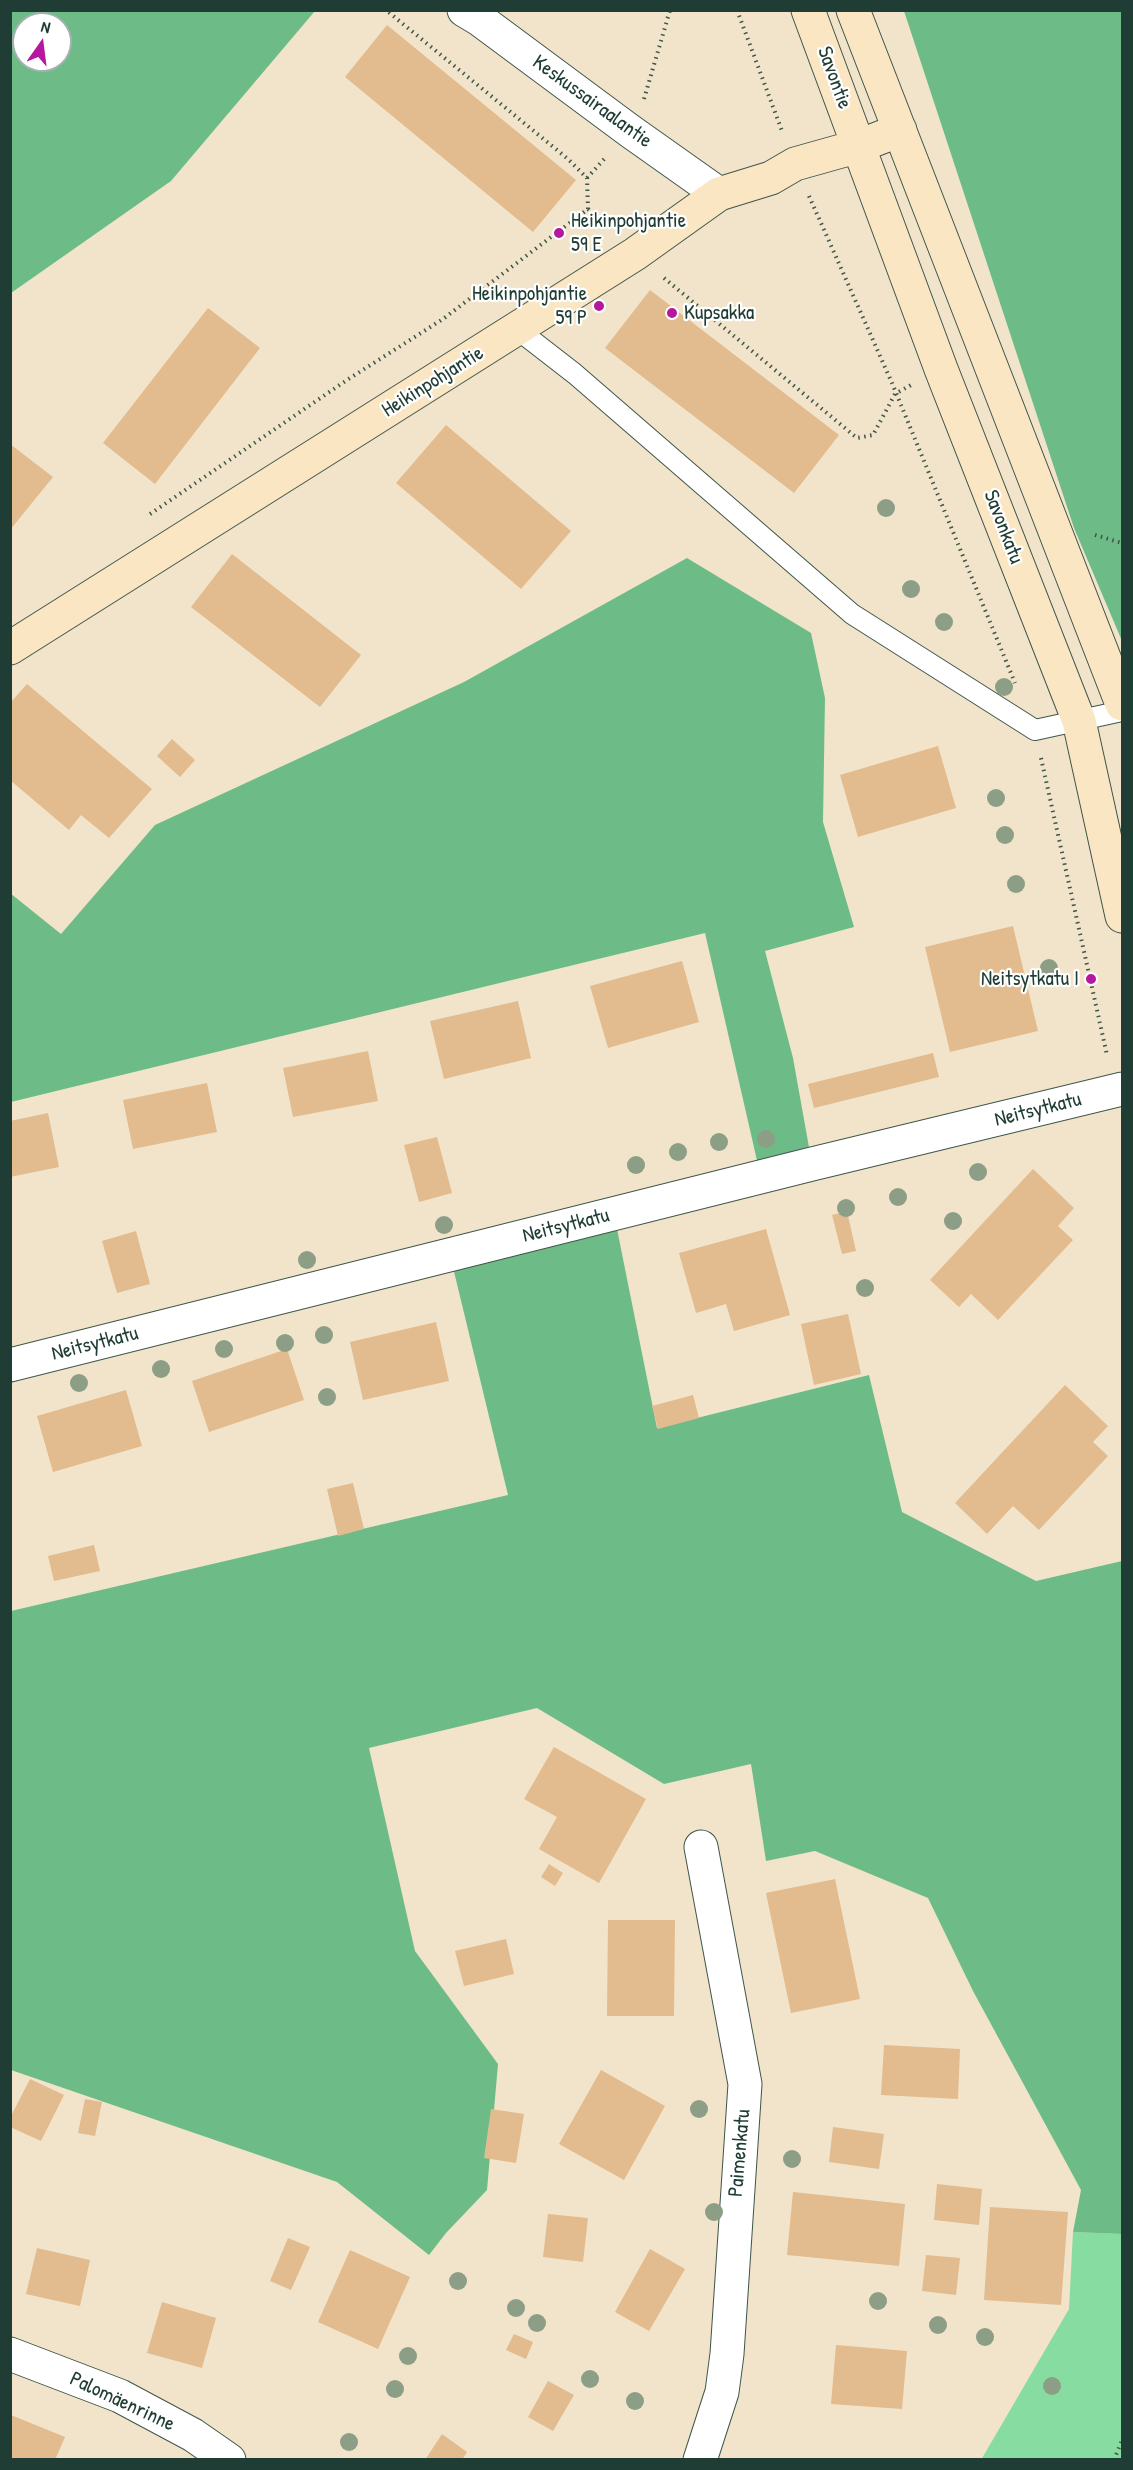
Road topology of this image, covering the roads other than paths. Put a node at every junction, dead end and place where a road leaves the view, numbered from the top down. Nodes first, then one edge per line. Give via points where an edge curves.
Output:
1 (464, 10) edge
2 (808, 10) edge
3 (853, 10) edge
4 (900, 130) junction
5 (859, 146) junction
6 (719, 194) junction
7 (517, 329) junction
8 (10, 648) edge
9 (1122, 704) edge
10 (1122, 711) edge
11 (1079, 721) junction
12 (1122, 916) edge
13 (1119, 1090) edge
14 (10, 1365) edge
15 (701, 1847) dead end
16 (10, 2354) edge
17 (229, 2460) edge
18 (700, 2460) edge

1 - 6 street, Keskussairaalantie
2 - 5 main road, Savontie
3 - 4 main road, Savontie
4 - 5 main road, Heikinpohjantie
4 - 9 main road
5 - 6 main road, Heikinpohjantie via 795,164 771,178
5 - 11 main road, Savonkatu via 941,369
6 - 7 main road, Heikinpohjantie via 635,254
7 - 8 main road, Heikinpohjantie
7 - 11 lane via 575,374 852,614 1035,730
10 - 11 lane
11 - 12 main road, Savonkatu
13 - 14 street, Neitsytkatu
15 - 18 street, Paimenkatu via 745,2084 727,2354 722,2392
16 - 17 street, Palomäenrinne via 120,2396 193,2435

